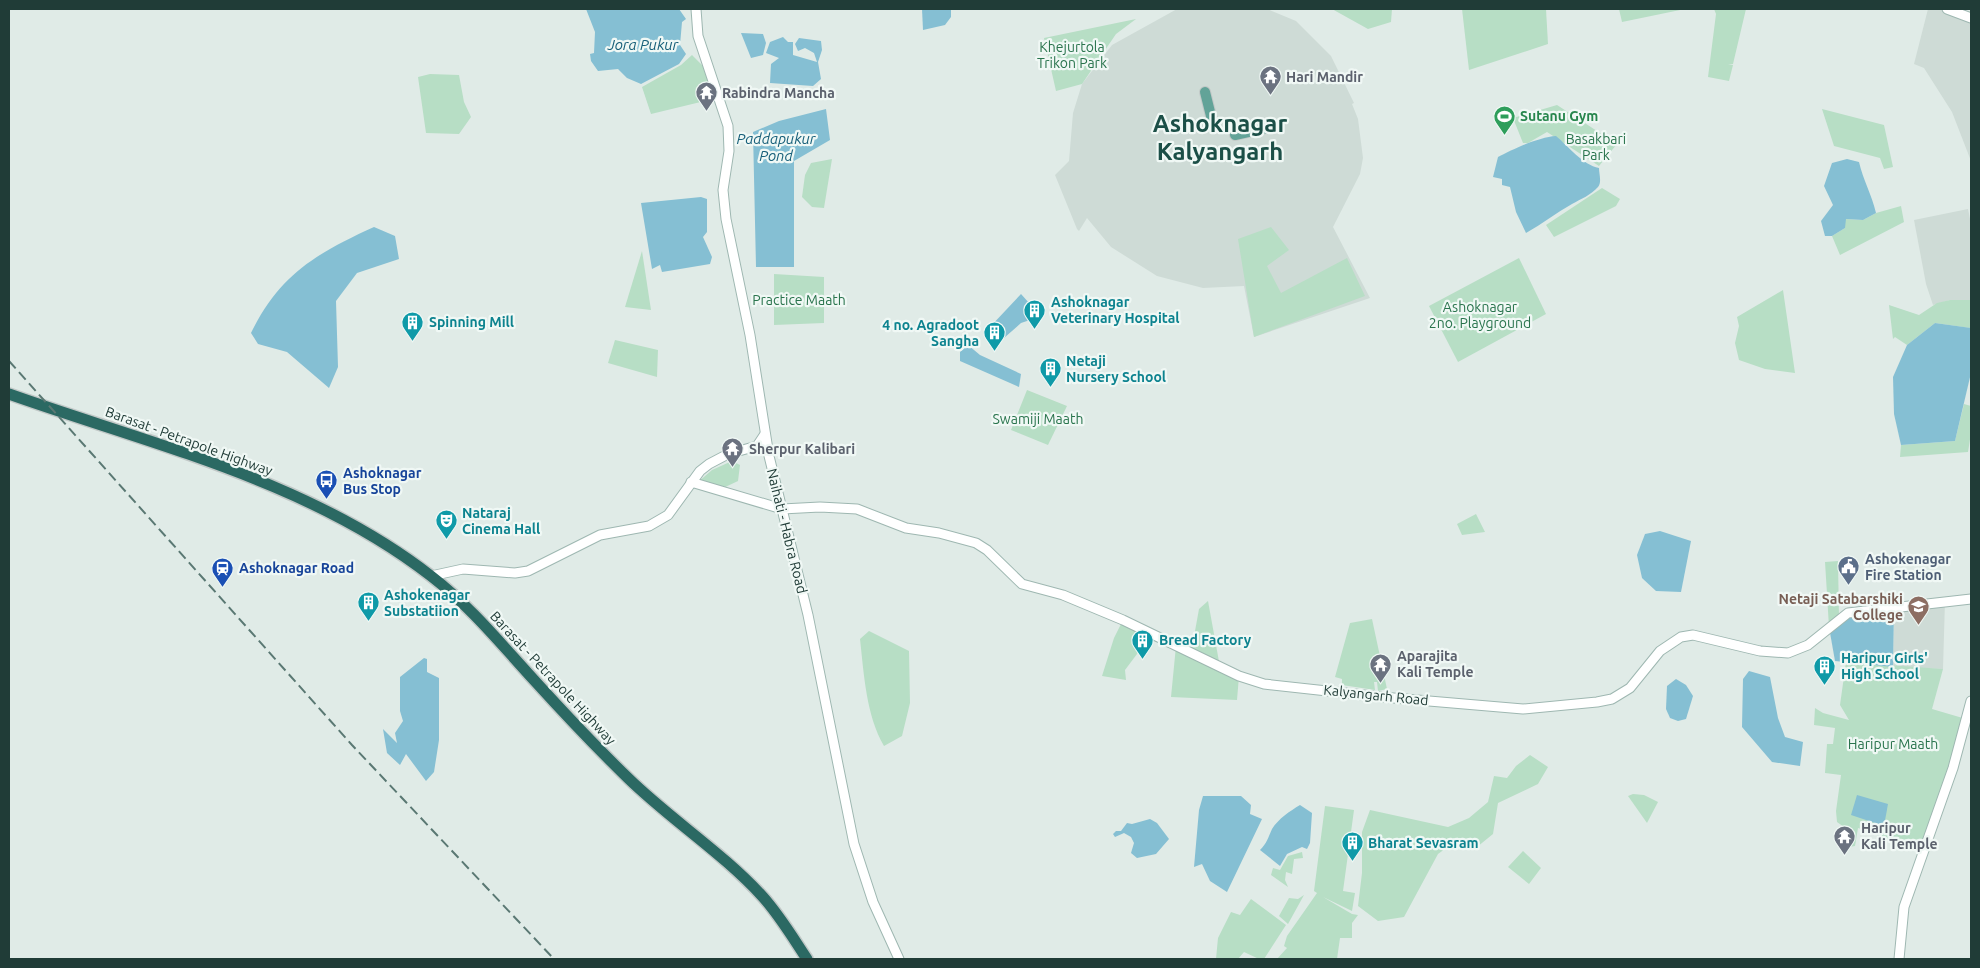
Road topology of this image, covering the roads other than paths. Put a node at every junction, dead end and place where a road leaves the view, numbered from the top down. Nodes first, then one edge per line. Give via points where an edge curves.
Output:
1 (696, 9) edge
2 (1946, 9) edge
3 (1971, 18) edge
4 (1205, 92) dead end
5 (1213, 124) dead end
6 (1266, 128) dead end
7 (1235, 135) dead end
8 (9, 394) edge
9 (765, 434) junction
10 (691, 482) junction
11 (782, 509) junction
12 (456, 570) junction
13 (431, 576) junction
14 (448, 590) junction
15 (1971, 599) edge
16 (1971, 701) edge
17 (806, 959) edge
18 (900, 959) edge
19 (1899, 959) edge

1 - 9 main road, Naihati - Habra Road via 698,36 728,126 729,151 723,190 726,219 750,335
2 - 3 main road
4 - 5 main road
6 - 7 main road
8 - 13 highway, Barasat - Petrapole Highway via 200,458 305,500 369,534
9 - 10 main road via 757,446 728,454 709,464
9 - 11 main road, Naihati - Habra Road
10 - 11 main road, Kalyangarh Road
10 - 12 main road via 659,522 591,538 531,570 515,574
11 - 15 main road, Kalyangarh Road via 858,509 906,528 976,543 1022,584 1064,595 1249,680 1330,692 1497,707 1536,708 1612,699 1630,688 1660,651 1682,637 1693,635 1760,651 1788,653 1808,645 1848,613
11 - 18 main road, Naihati - Habra Road via 808,615 854,844 873,902
12 - 13 main road
12 - 14 main road via 449,577
13 - 14 highway, Barasat - Petrapole Highway
14 - 17 highway, Barasat - Petrapole Highway via 627,776 763,897
16 - 19 main road via 1953,768 1904,908

